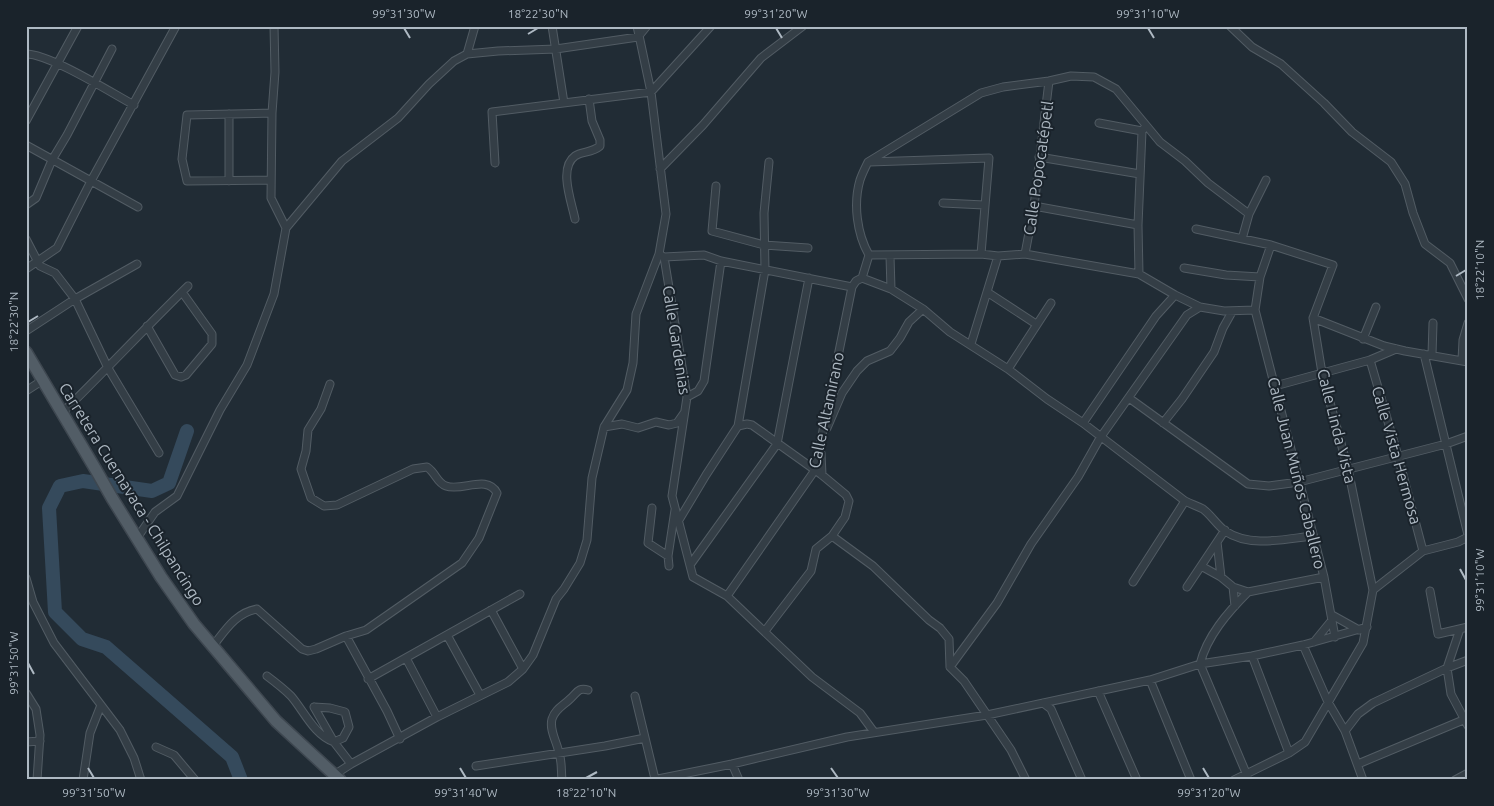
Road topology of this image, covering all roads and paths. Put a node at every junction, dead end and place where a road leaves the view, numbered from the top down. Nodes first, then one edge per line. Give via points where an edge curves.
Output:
1 (78, 26) edge
2 (176, 26) edge
3 (274, 26) edge
4 (475, 26) edge
5 (552, 26) edge
6 (637, 26) edge
7 (647, 26) edge
8 (711, 26) edge
9 (803, 26) edge
10 (1230, 26) edge
11 (638, 37) junction
12 (112, 49) dead end
13 (556, 49) junction
14 (26, 54) edge
15 (467, 54) junction
16 (58, 64) junction
17 (1049, 81) junction
18 (95, 84) junction
19 (651, 92) junction
20 (589, 99) junction
21 (564, 103) junction
22 (134, 105) junction
23 (272, 112) junction
24 (229, 114) junction
25 (26, 121) edge
26 (1099, 124) dead end
27 (1144, 129) junction
28 (26, 145) edge
29 (1039, 157) junction
30 (52, 160) junction
31 (769, 162) dead end
32 (868, 162) junction
33 (495, 163) dead end
34 (660, 169) junction
35 (1140, 174) junction
36 (271, 180) junction
37 (1266, 180) dead end
38 (91, 181) junction
39 (229, 181) junction
40 (716, 186) dead end
41 (943, 203) dead end
42 (984, 205) junction
43 (26, 206) edge
44 (1034, 206) junction
45 (138, 207) dead end
46 (1249, 214) junction
47 (575, 219) dead end
48 (1138, 226) junction
49 (286, 228) junction
50 (1196, 229) dead end
51 (26, 239) edge
52 (1242, 239) junction
53 (764, 245) junction
54 (1271, 245) junction
55 (808, 248) dead end
56 (981, 254) junction
57 (1025, 254) junction
58 (662, 255) junction
59 (869, 255) junction
60 (890, 256) junction
61 (998, 256) junction
62 (721, 261) junction
63 (37, 262) junction
64 (137, 264) dead end
65 (1184, 268) dead end
66 (26, 269) edge
67 (765, 270) junction
68 (1139, 274) junction
69 (1260, 277) junction
70 (809, 278) junction
71 (862, 278) junction
72 (188, 286) dead end
73 (852, 287) junction
74 (891, 289) junction
75 (182, 292) junction
76 (987, 292) junction
77 (1175, 295) junction
78 (75, 299) junction
79 (1468, 299) edge
80 (1051, 303) dead end
81 (1200, 307) junction
82 (1376, 307) dead end
83 (923, 309) junction
84 (1255, 310) junction
85 (1232, 312) junction
86 (1313, 318) junction
87 (1434, 323) dead end
88 (1036, 324) junction
89 (1468, 324) edge
90 (147, 326) junction
91 (26, 331) edge
92 (1364, 339) junction
93 (971, 344) junction
94 (1397, 349) junction
95 (26, 352) edge
96 (1424, 354) junction
97 (1432, 355) junction
98 (1370, 360) junction
99 (1465, 361) edge
100 (108, 368) junction
101 (1008, 368) junction
102 (1322, 373) junction
103 (43, 380) junction
104 (330, 384) dead end
105 (1275, 386) junction
106 (26, 392) edge
107 (687, 397) junction
108 (1129, 398) junction
109 (686, 411) junction
110 (62, 413) junction
111 (1083, 423) junction
112 (1163, 423) junction
113 (604, 426) junction
114 (738, 426) junction
115 (1468, 436) edge
116 (1100, 438) junction
117 (777, 444) junction
118 (1446, 444) junction
119 (159, 453) dead end
120 (1398, 456) junction
121 (1348, 469) junction
122 (815, 470) junction
123 (822, 475) junction
124 (1299, 482) junction
125 (1185, 501) junction
126 (675, 507) junction
127 (652, 508) dead end
128 (679, 520) junction
129 (1225, 530) junction
130 (1467, 533) edge
131 (832, 536) junction
132 (1312, 536) junction
133 (137, 538) junction
134 (1217, 542) junction
135 (1423, 550) junction
136 (668, 556) junction
137 (690, 565) junction
138 (669, 566) dead end
139 (1201, 566) junction
140 (1221, 577) junction
141 (1324, 577) junction
142 (26, 578) edge
143 (1133, 582) dead end
144 (1233, 586) junction
145 (1187, 587) dead end
146 (1373, 590) junction
147 (1430, 591) dead end
148 (1248, 592) junction
149 (520, 594) dead end
150 (727, 596) junction
151 (1235, 606) junction
152 (491, 610) junction
153 (1332, 617) junction
154 (1367, 627) junction
155 (1468, 627) edge
156 (1460, 629) junction
157 (1359, 630) junction
158 (765, 631) junction
159 (447, 635) junction
160 (346, 636) junction
161 (1335, 637) junction
162 (1314, 642) junction
163 (1303, 645) junction
164 (212, 647) junction
165 (1252, 656) junction
166 (406, 658) junction
167 (1468, 660) edge
168 (1200, 664) junction
169 (950, 666) junction
170 (1447, 668) junction
171 (523, 669) junction
172 (267, 676) dead end
173 (368, 679) junction
174 (1150, 680) junction
175 (588, 690) dead end
176 (1098, 691) junction
177 (26, 693) edge
178 (480, 695) junction
179 (635, 696) dead end
180 (1328, 702) junction
181 (1043, 703) junction
182 (101, 705) junction
183 (987, 715) junction
184 (437, 717) junction
185 (1467, 721) edge
186 (1345, 731) junction
187 (874, 732) junction
188 (645, 738) junction
189 (400, 739) junction
190 (40, 741) junction
191 (26, 742) edge
192 (334, 742) junction
193 (156, 747) dead end
194 (560, 753) junction
195 (1289, 753) junction
196 (351, 764) junction
197 (732, 764) junction
198 (1358, 764) junction
199 (476, 766) dead end
200 (1468, 773) edge
201 (683, 777) edge
202 (1248, 777) edge
203 (337, 778) edge
204 (37, 780) edge
205 (83, 780) edge
206 (141, 780) edge
207 (195, 780) edge
208 (562, 780) edge
209 (654, 780) edge
210 (739, 780) edge
211 (1026, 780) edge
212 (1082, 780) edge
213 (1137, 780) edge
214 (1191, 780) edge
215 (1234, 780) edge
216 (1363, 780) edge
217 (1456, 780) edge

1 - 16 street
2 - 22 street
3 - 23 street
4 - 15 street
5 - 13 street
6 - 11 street
7 - 11 street
8 - 19 street
9 - 34 street via 761,58
10 - 79 street via 1252,47 1281,64 1352,132 1391,162 1405,184 1425,244 1450,263
11 - 13 street
11 - 19 street
12 - 18 street
13 - 15 street
13 - 21 street
14 - 16 street
15 - 49 street via 454,61 429,84 398,118 342,161
16 - 18 street
16 - 25 street
17 - 27 street via 1071,76 1094,77 1116,89 1138,114
17 - 29 street, Calle Popocatépetl
17 - 32 street via 981,93
18 - 22 street
18 - 30 street
19 - 20 street
19 - 34 street
20 - 21 street
20 - 47 street via 600,146 575,156 568,164 566,173
21 - 33 street via 492,112
22 - 38 street
23 - 24 street
23 - 36 street
24 - 39 street
24 - 39 street via 187,115 182,159 187,181
26 - 27 street
27 - 35 street
27 - 46 street
28 - 30 street
29 - 35 street
29 - 44 street, Calle Popocatépetl
30 - 38 street
30 - 43 street via 36,198
31 - 53 street
32 - 42 street via 989,158
32 - 59 street via 857,196 862,243
34 - 58 street via 666,214
35 - 48 street
36 - 39 street
36 - 49 street via 271,198
37 - 46 street
38 - 45 street
38 - 63 street via 57,248
40 - 53 street via 712,231
41 - 42 street
42 - 56 street
44 - 48 street
44 - 57 street, Calle Popocatépetl
46 - 52 street
48 - 68 street
49 - 133 street via 274,294 247,365 220,410 177,496 155,512
50 - 52 street
51 - 63 street
52 - 54 street
53 - 55 street
53 - 67 street
54 - 69 street
54 - 86 street, Calle Linda Vista via 1333,265
56 - 60 street
56 - 61 street
57 - 61 street
57 - 68 street
58 - 62 street via 704,255
58 - 107 street, Calle Gardenias
58 - 113 street via 636,314 633,363 627,390
59 - 60 street
59 - 71 street
60 - 74 street
61 - 76 street
62 - 67 street
62 - 107 street via 704,381 698,392
63 - 66 street
63 - 78 street via 55,273
64 - 78 street
65 - 69 street
67 - 70 street
67 - 114 street
68 - 77 street
69 - 84 street
70 - 73 street
70 - 117 street
71 - 73 street
71 - 74 street
72 - 75 street
73 - 122 street, Calle Altamirano
74 - 83 street
75 - 90 street
75 - 90 street via 213,339 186,375 175,375
76 - 88 street
76 - 93 street
77 - 81 street
77 - 111 street via 1156,316
78 - 91 street
78 - 100 street
80 - 88 street
81 - 85 street
81 - 108 street via 1188,315
82 - 92 street
83 - 93 street via 950,332
83 - 123 street via 890,351 868,361 842,393 828,426 822,453
84 - 85 street
84 - 105 street, Calle Juan Muños Caballero
85 - 112 street via 1214,352
86 - 92 street
86 - 102 street, Calle Linda Vista
87 - 97 street
88 - 101 street
89 - 99 street via 1463,340
90 - 100 street
92 - 94 street
93 - 101 street
94 - 96 street
94 - 98 street
95 - 103 main road, Carretera Cuernavaca - Chilpancingo
96 - 97 street
96 - 118 street
97 - 99 street
98 - 102 street
98 - 120 street, Calle Vista Hermosa
100 - 110 street
100 - 119 street
101 - 111 street
102 - 105 street
102 - 121 street, Calle Linda Vista
103 - 106 street
103 - 110 main road, Carretera Cuernavaca - Chilpancingo
104 - 160 street via 321,409 308,430 301,469 312,498 324,506 337,505 413,469 427,467 447,487 488,484 497,493 479,538 462,563 366,630
105 - 124 street, Calle Juan Muños Caballero
107 - 109 street, Calle Gardenias
108 - 112 street
108 - 116 street
109 - 113 street via 677,423 669,425 656,422 638,428 622,424
109 - 126 street, Calle Gardenias via 672,496
110 - 133 main road, Carretera Cuernavaca - Chilpancingo
111 - 116 street
112 - 124 street via 1248,484 1269,486
113 - 171 street via 592,478 587,540 580,563 556,599 533,655
114 - 117 street via 752,425
114 - 128 street
115 - 118 street
116 - 125 street
116 - 169 street via 1078,477 1030,544 997,603
117 - 122 street
117 - 137 street
118 - 120 street
118 - 130 street
120 - 121 street
120 - 135 street, Calle Vista Hermosa
121 - 124 street
121 - 146 street, Calle Linda Vista
122 - 123 street
122 - 150 street, Calle Altamirano
123 - 131 street via 849,501 845,517
124 - 132 street, Calle Juan Muños Caballero
125 - 129 street via 1203,510
125 - 143 street
126 - 128 street, Calle Gardenias
126 - 136 street
127 - 136 street via 648,543
128 - 137 street, Calle Gardenias
129 - 132 street via 1250,541
129 - 134 street
130 - 135 street via 1458,542
131 - 158 street via 816,549 811,571
131 - 169 street via 873,566 940,628 949,640
132 - 141 street, Calle Juan Muños Caballero
133 - 164 main road, Carretera Cuernavaca - Chilpancingo
134 - 139 street
134 - 140 street
135 - 146 street
136 - 138 street
137 - 150 street, Calle Gardenias via 693,577
139 - 140 street
139 - 145 street
140 - 144 street
141 - 148 street
141 - 153 street, Calle Juan Muños Caballero
142 - 182 street via 33,602 54,643
144 - 148 street
144 - 151 street
146 - 154 street
147 - 156 street via 1438,634
148 - 151 street
149 - 152 street
150 - 158 street
151 - 168 street via 1214,632
152 - 159 street
152 - 171 street
153 - 157 street
153 - 161 street, Calle Juan Muños Caballero
153 - 162 street
154 - 157 street
154 - 180 street via 1363,643
155 - 156 street
156 - 170 street
157 - 161 street
158 - 187 street via 812,677 860,713
159 - 166 street
159 - 178 street
160 - 164 street via 316,649 302,649 257,609 248,610 231,622
160 - 173 street
161 - 162 street
162 - 163 street
163 - 165 street
163 - 180 street
164 - 203 main road, Carretera Cuernavaca - Chilpancingo via 276,720
165 - 168 street
165 - 195 street
166 - 173 street
166 - 184 street
167 - 170 street
168 - 174 street
168 - 202 street
169 - 183 street
170 - 185 street via 1451,694
170 - 186 street via 1373,703 1358,714
171 - 178 street via 508,682
172 - 192 street via 290,695 328,740
173 - 189 street via 388,711
174 - 176 street
174 - 214 street
175 - 194 street via 577,691 560,706 552,720
176 - 181 street
176 - 213 street
177 - 190 street via 36,709
178 - 184 street
179 - 188 street
180 - 186 street
180 - 195 street via 1306,742
181 - 183 street
181 - 212 street via 1051,709
182 - 205 street via 90,733
182 - 206 street via 120,730
183 - 187 street
183 - 211 street via 1011,750
184 - 189 street
185 - 198 street
186 - 198 street
187 - 197 street
188 - 194 street
188 - 209 street
189 - 196 street
190 - 191 street
190 - 204 street
192 - 192 street via 326,728 314,708 346,712 349,727 343,738
192 - 196 street
193 - 207 street via 174,754
194 - 199 street
194 - 208 street
195 - 202 street
196 - 203 street
197 - 201 street
197 - 210 street
198 - 216 street
200 - 217 street
201 - 209 street
202 - 215 street

